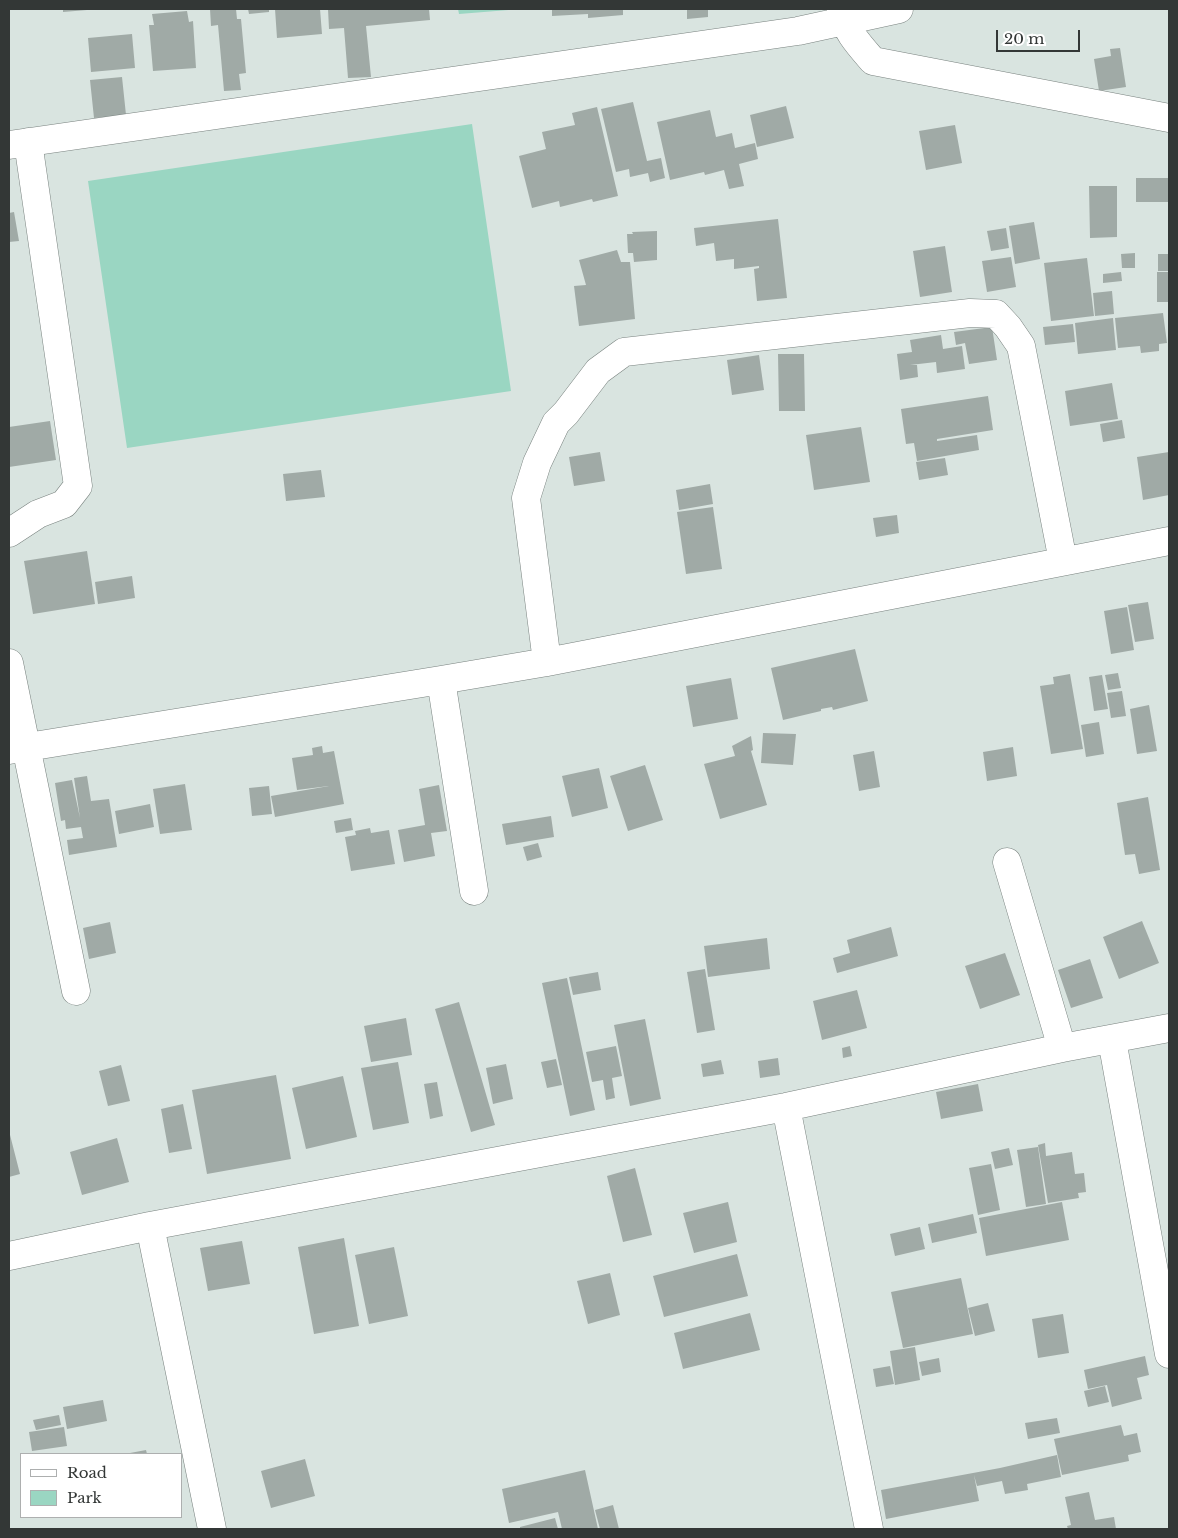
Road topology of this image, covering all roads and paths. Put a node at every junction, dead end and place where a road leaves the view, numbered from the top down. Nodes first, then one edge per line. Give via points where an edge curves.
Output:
1 (899, 9) edge
2 (842, 15) edge
3 (1169, 118) edge
4 (18, 144) edge
5 (9, 533) edge
6 (1169, 541) edge
7 (1063, 561) junction
8 (547, 662) junction
9 (9, 663) edge
10 (442, 680) junction
11 (18, 748) edge
12 (1007, 862) dead end
13 (474, 891) dead end
14 (76, 991) dead end
15 (1169, 1028) edge
16 (1112, 1040) junction
17 (1062, 1048) junction
18 (786, 1107) junction
19 (150, 1226) junction
20 (9, 1256) edge
21 (1169, 1354) edge
22 (212, 1529) edge
23 (869, 1529) edge

1 - 2 street
2 - 3 street via 858,44 873,61
2 - 4 street via 788,32
4 - 5 street via 78,486 64,504 38,514
6 - 7 street
7 - 8 street
7 - 8 street via 1021,346 996,314 970,313 624,352 598,371 556,423 537,463 526,498
8 - 10 street
9 - 11 street
10 - 11 street
10 - 13 street
11 - 14 street
12 - 17 street
15 - 16 street
16 - 17 street
16 - 21 street
17 - 18 street
18 - 19 street
18 - 23 street
19 - 20 street
19 - 22 street

